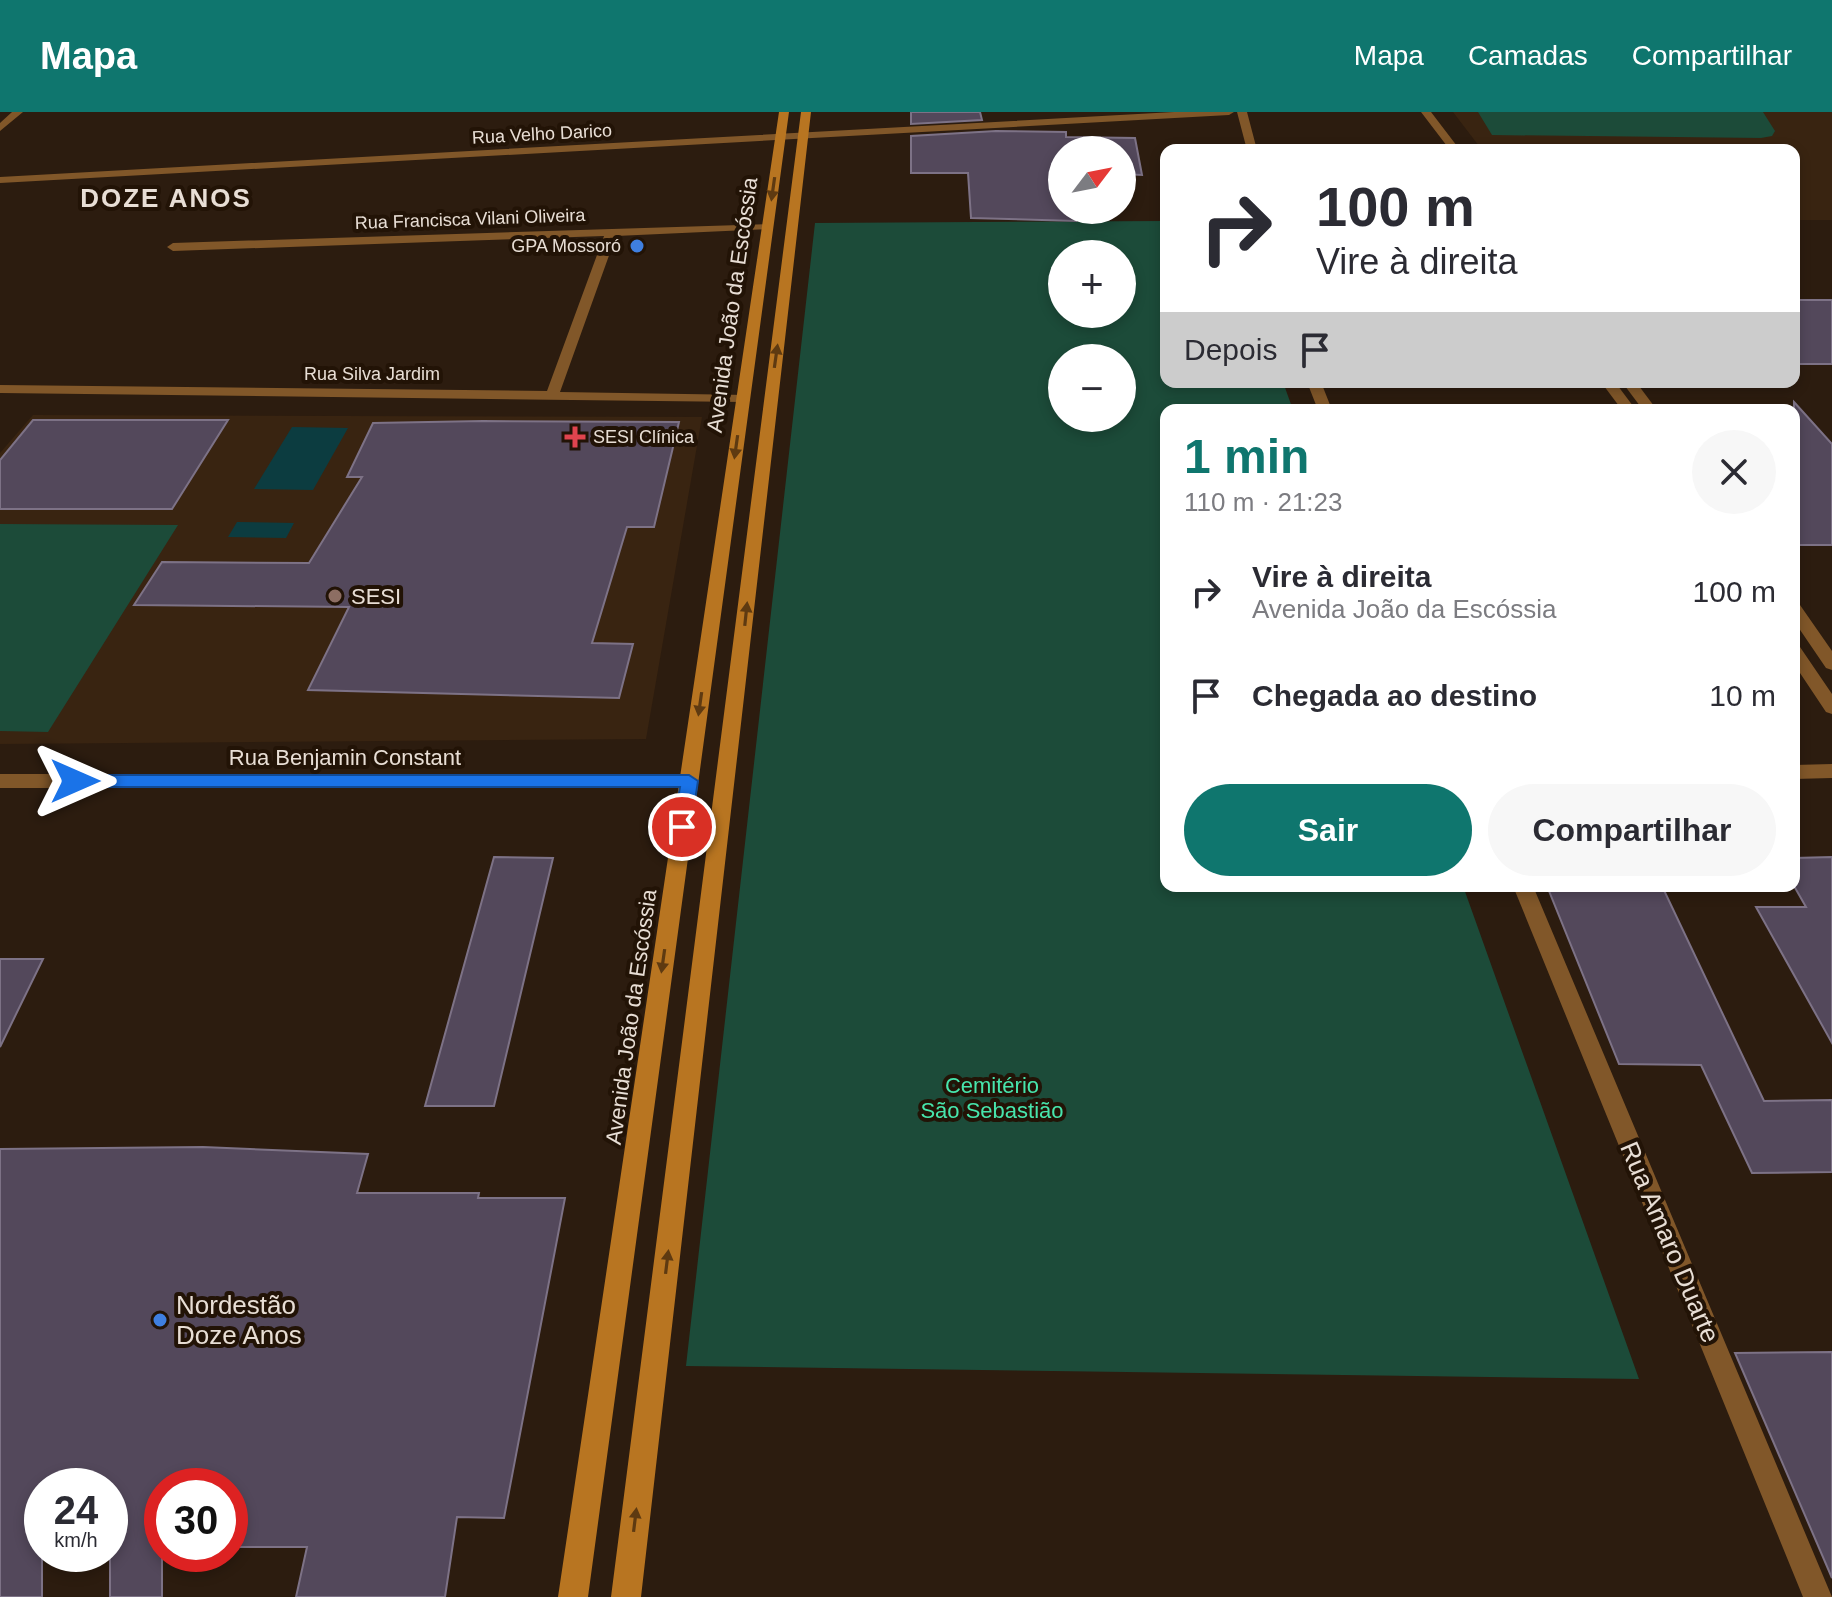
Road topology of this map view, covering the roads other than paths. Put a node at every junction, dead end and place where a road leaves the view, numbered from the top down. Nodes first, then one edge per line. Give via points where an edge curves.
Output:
1 (18, 112) edge
2 (784, 112) edge
3 (806, 112) edge
4 (1229, 112) edge
5 (1242, 112) edge
6 (1414, 112) edge
7 (1426, 112) edge
8 (1142, 114) edge
9 (0, 128) edge
10 (803, 136) junction
11 (780, 137) junction
12 (1250, 144) edge
13 (1437, 144) edge
14 (1450, 144) edge
15 (0, 180) edge
16 (768, 227) junction
17 (611, 232) junction
18 (173, 247) dead end
19 (0, 389) edge
20 (553, 393) junction
21 (743, 398) junction
22 (1800, 618) edge
23 (1800, 660) edge
24 (1832, 664) edge
25 (1832, 708) edge
26 (1832, 771) edge
27 (1800, 772) edge
28 (0, 781) edge
29 (689, 781) junction
30 (1525, 892) edge
31 (573, 1597) edge
32 (626, 1597) edge
33 (1818, 1597) edge

1 - 9 street
2 - 11 main road, Avenida João da Escóssia
3 - 10 main road
4 - 8 street, Rua Velho Darico
5 - 12 street
6 - 13 street
7 - 14 street
8 - 10 street, Rua Velho Darico
10 - 11 street, Rua Velho Darico
32 -> 10 main road
11 - 15 street, Rua Velho Darico
11 -> 16 main road, Avenida João da Escóssia
16 - 17 street, Rua Francisca Vilani Oliveira
16 - 21 main road, Avenida João da Escóssia
17 - 18 street, Rua Francisca Vilani Oliveira
17 - 20 street
19 - 20 street, Rua Silva Jardim
20 - 21 street, Rua Silva Jardim
21 -> 29 main road, Avenida João da Escóssia
22 - 24 street
23 - 25 street
26 - 27 street
28 - 29 street, Rua Benjamin Constant
29 -> 31 main road, Avenida João da Escóssia
30 - 33 street, Rua Amaro Duarte

